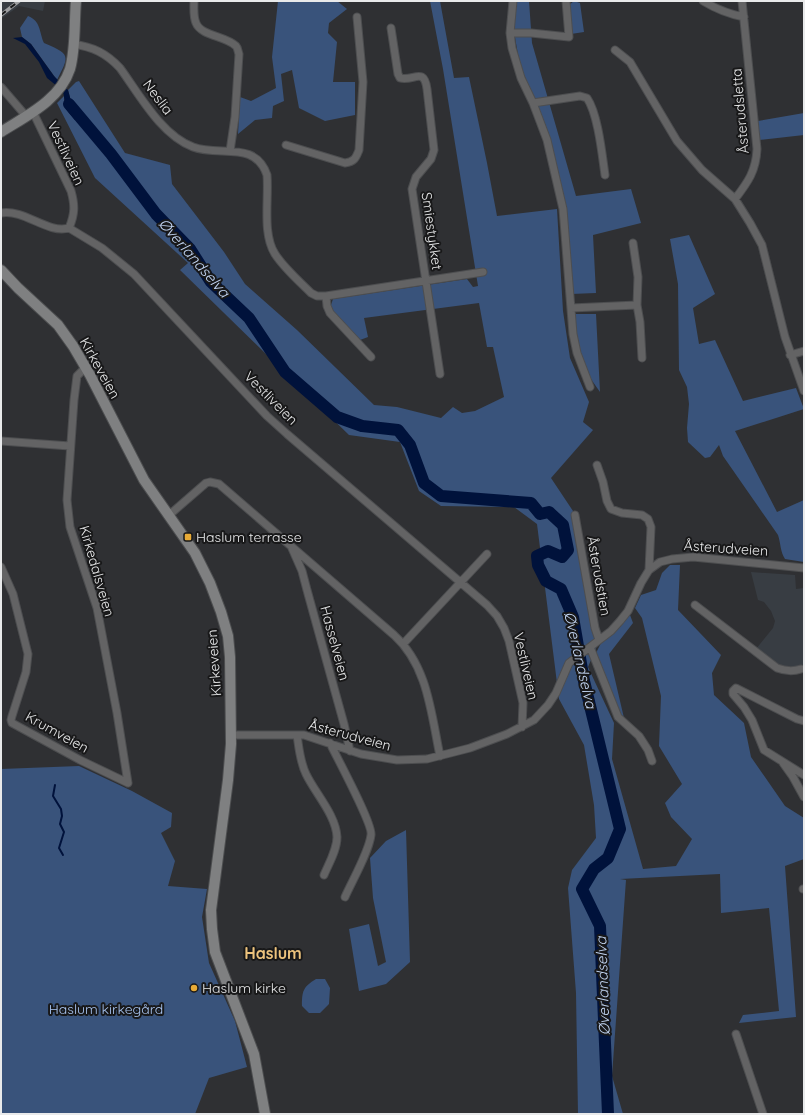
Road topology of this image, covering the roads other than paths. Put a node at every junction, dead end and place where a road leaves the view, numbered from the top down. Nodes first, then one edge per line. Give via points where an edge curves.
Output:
1 (76, 1) edge
2 (194, 1) edge
3 (513, 1) edge
4 (566, 1) edge
5 (703, 1) edge
6 (742, 1) edge
7 (357, 16) dead end
8 (744, 17) junction
9 (391, 28) dead end
10 (510, 33) junction
11 (73, 44) junction
12 (615, 50) dead end
13 (1, 87) edge
14 (533, 103) junction
15 (29, 114) junction
16 (1, 132) edge
17 (286, 145) dead end
18 (230, 151) junction
19 (605, 175) dead end
20 (735, 199) junction
21 (1, 213) edge
22 (69, 228) junction
23 (633, 243) dead end
24 (1, 270) edge
25 (483, 272) dead end
26 (425, 280) junction
27 (326, 296) junction
28 (636, 306) junction
29 (571, 308) junction
30 (804, 351) edge
31 (790, 355) junction
32 (371, 356) dead end
33 (642, 358) dead end
34 (86, 367) junction
35 (440, 374) dead end
36 (590, 387) dead end
37 (804, 391) edge
38 (1, 441) edge
39 (70, 446) junction
40 (596, 465) dead end
41 (575, 515) dead end
42 (168, 516) junction
43 (290, 544) junction
44 (486, 554) dead end
45 (1, 567) edge
46 (804, 568) edge
47 (649, 570) junction
48 (460, 582) junction
49 (695, 605) dead end
50 (599, 640) junction
51 (404, 644) junction
52 (590, 647) junction
53 (801, 669) dead end
54 (804, 721) edge
55 (522, 727) junction
56 (231, 735) junction
57 (296, 735) junction
58 (330, 743) junction
59 (350, 751) junction
60 (440, 756) junction
61 (781, 760) junction
62 (652, 761) dead end
63 (804, 775) edge
64 (128, 783) joint
65 (804, 797) edge
66 (324, 875) dead end
67 (345, 897) dead end
68 (736, 1034) dead end
69 (265, 1114) edge
70 (763, 1114) edge

1 - 11 main road
2 - 18 street via 196,24 203,31 234,44 239,54
3 - 10 street
4 - 10 street via 569,37
5 - 8 street via 717,10
6 - 8 street, Åsterudsletta
7 - 17 street via 363,82 359,150 356,158 345,163
8 - 20 street, Åsterudsletta via 757,149 752,174
9 - 26 street, Smiestykket via 400,78 420,76 426,81 434,139 431,159 416,177 412,189
10 - 14 street via 518,68
11 - 15 main road via 70,69 60,86 47,101
11 - 18 street, Neslia via 102,52 112,60 161,123 180,140 204,150
12 - 20 street via 630,62 677,142 702,170
13 - 15 street, Vestliveien
14 - 19 street via 580,96 587,98 592,104
14 - 29 street via 547,140 563,209
15 - 16 main road
15 - 22 street, Vestliveien via 71,191 74,218
18 - 27 street, Neslia via 251,155 264,166 268,184 267,230 270,244 275,254 311,293
20 - 31 street via 762,245
21 - 22 street, Vestliveien via 16,213 53,227
22 - 48 street, Vestliveien via 102,248 134,274 282,429
23 - 28 street via 638,277
24 - 34 main road, Kirkeveien via 58,325
25 - 26 street, Neslia
26 - 27 street, Neslia
26 - 35 street, Smiestykket
27 - 32 street via 330,313
28 - 29 street
28 - 33 street via 640,322
29 - 36 street via 577,353
30 - 31 street
31 - 37 street
34 - 39 street, Kirkedalsveien via 77,376
34 - 42 main road, Kirkeveien via 136,466
38 - 39 street
39 - 64 street, Kirkedalsveien via 67,500 70,527 96,608
40 - 47 street, Åsterudveien via 611,508 622,513 642,515 648,519 651,527
41 - 50 street, Åsterudstien
42 - 43 street via 200,488 210,482 216,482
42 - 56 main road, Kirkeveien via 198,560 225,622 230,657
43 - 51 street
43 - 59 street, Hasselveien via 302,571
44 - 48 street
45 - 64 street, Krumveien via 13,594 28,654 26,672 12,723
46 - 47 street, Åsterudveien via 681,557 660,562
47 - 50 street, Åsterudveien via 628,611
48 - 51 street
48 - 55 street, Vestliveien via 487,605 504,628 523,703
49 - 53 street via 777,668 784,671
50 - 52 street, Åsterudveien
51 - 60 street via 416,661 425,686
52 - 55 street, Åsterudveien via 573,659 566,668 548,705 534,720
52 - 62 street via 618,717 639,736
54 - 61 street via 736,688 733,691 752,720 764,750
55 - 60 street, Åsterudveien via 470,748
56 - 57 street, Åsterudveien
56 - 69 main road, Kirkeveien via 228,780 212,899 212,929 216,957 246,1028 254,1054
57 - 58 street, Åsterudveien
57 - 66 street, Åsterudveien via 302,765 321,797 337,835 335,850
58 - 59 street, Åsterudveien
58 - 67 street via 372,833
59 - 60 street, Åsterudveien via 397,760
61 - 63 street
61 - 65 street
68 - 70 street

